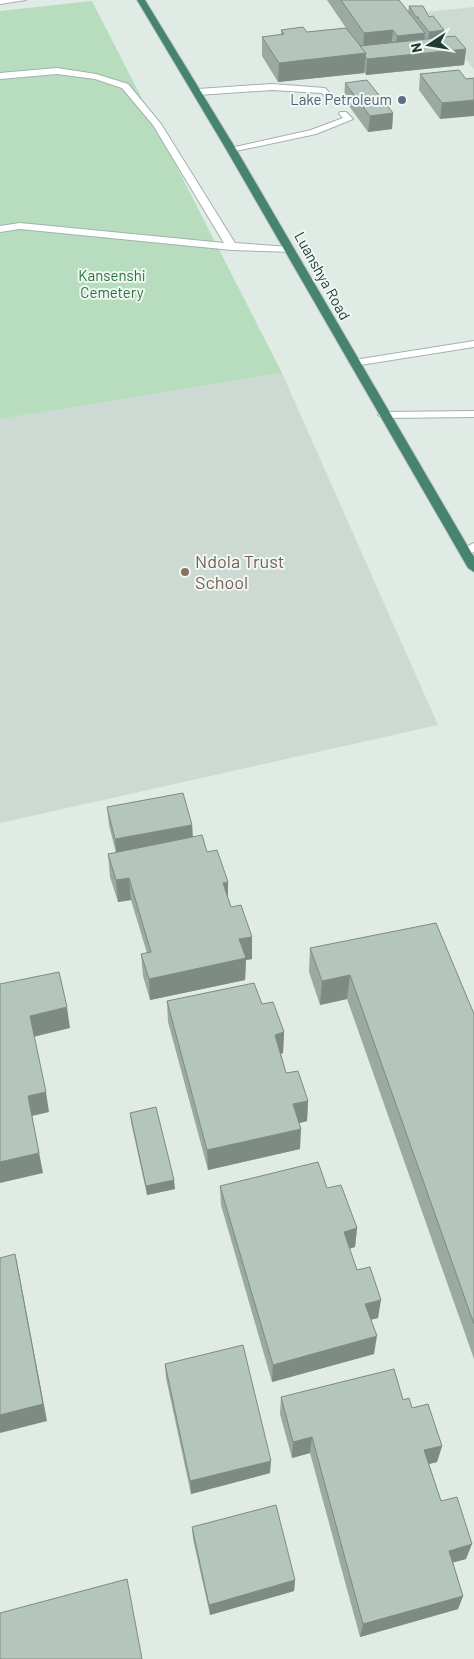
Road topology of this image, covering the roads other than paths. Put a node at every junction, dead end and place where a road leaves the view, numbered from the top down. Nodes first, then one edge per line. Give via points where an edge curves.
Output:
1 (22, 0) edge
2 (141, 0) edge
3 (0, 2) edge
4 (0, 76) edge
5 (198, 92) junction
6 (331, 99) dead end
7 (343, 114) dead end
8 (231, 149) junction
9 (0, 229) edge
10 (232, 247) junction
11 (290, 250) junction
12 (474, 344) edge
13 (354, 363) junction
14 (474, 414) edge
15 (384, 415) junction
16 (469, 549) edge
17 (474, 568) edge

1 - 3 street
2 - 5 highway, Luanshya Road
4 - 10 street via 56,71 96,77 124,86 157,124
5 - 6 street via 272,87 325,91
5 - 8 highway, Luanshya Road
7 - 8 street via 349,119 313,132
8 - 11 highway, Luanshya Road
9 - 10 street via 20,226
10 - 11 street
11 - 13 highway, Luanshya Road
12 - 13 street
13 - 15 highway, Luanshya Road
14 - 15 street
15 - 16 highway, Luanshya Road
16 - 17 highway, Luanshya Road

